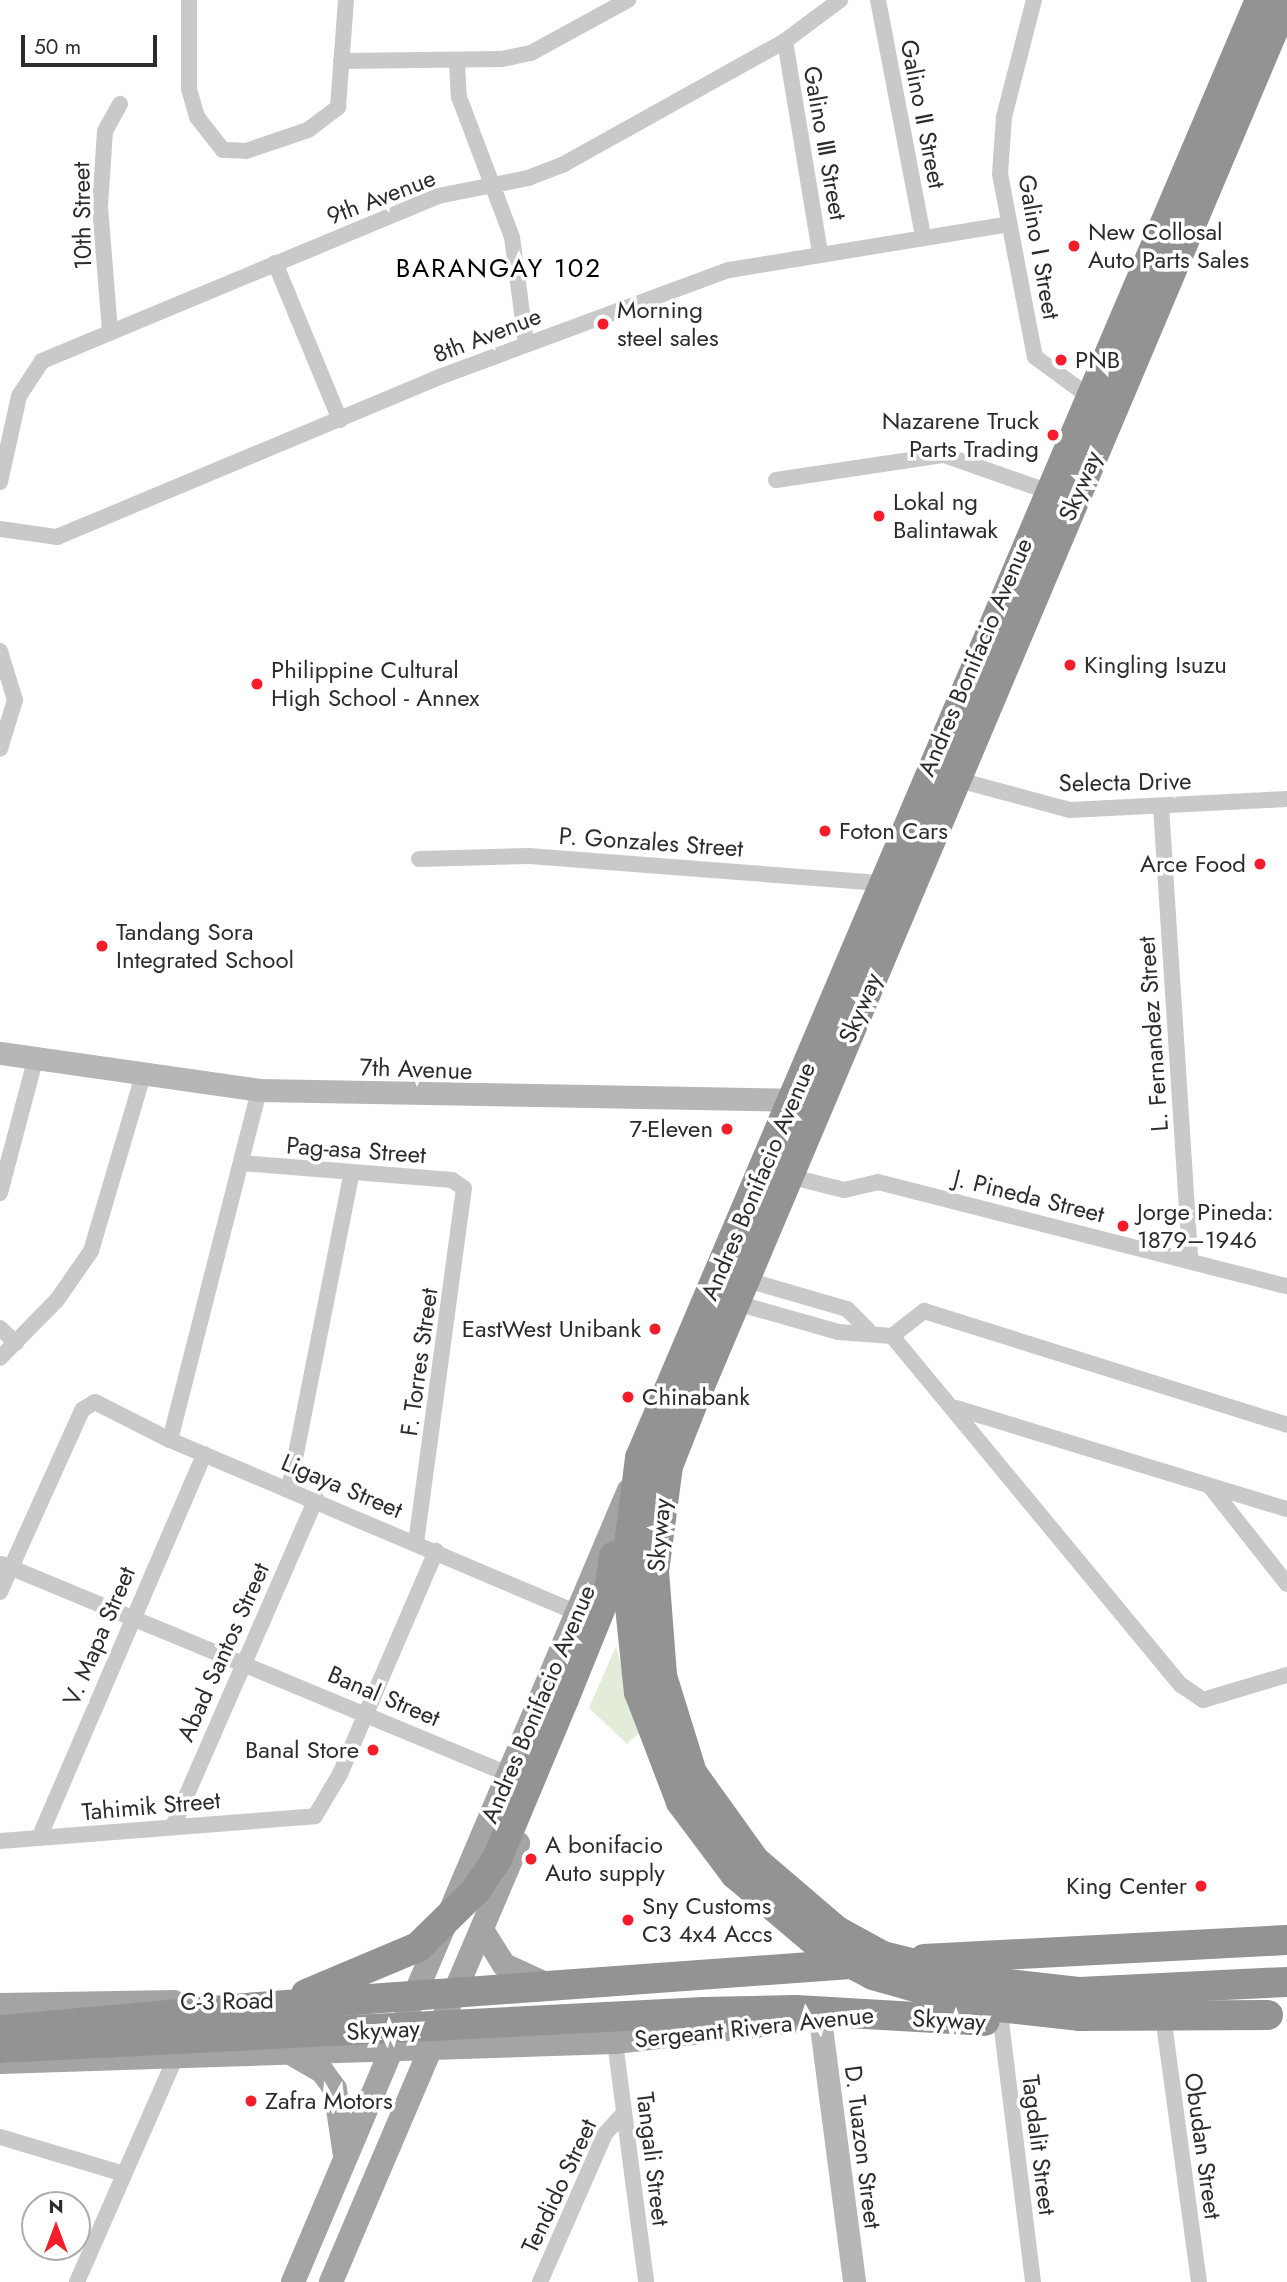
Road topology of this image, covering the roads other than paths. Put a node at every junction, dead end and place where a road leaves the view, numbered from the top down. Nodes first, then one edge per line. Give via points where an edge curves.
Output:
1 (189, 0) edge
2 (346, 0) edge
3 (628, 0) edge
4 (841, 0) edge
5 (878, 0) edge
6 (1034, 0) edge
7 (1286, 1) edge
8 (1251, 7) edge
9 (1281, 31) edge
10 (785, 41) junction
11 (341, 61) junction
12 (457, 62) junction
13 (120, 104) dead end
14 (494, 185) junction
15 (1009, 225) junction
16 (923, 236) junction
17 (820, 252) junction
18 (275, 263) junction
19 (110, 331) junction
20 (526, 343) junction
21 (1087, 396) junction
22 (340, 419) junction
23 (776, 480) dead end
24 (0, 482) edge
25 (1047, 491) junction
26 (0, 529) edge
27 (0, 651) edge
28 (0, 749) edge
29 (926, 770) junction
30 (966, 783) junction
31 (1287, 799) edge
32 (1161, 807) junction
33 (419, 859) dead end
34 (880, 883) junction
35 (0, 1053) edge
36 (36, 1057) junction
37 (144, 1075) junction
38 (259, 1090) junction
39 (791, 1100) junction
40 (833, 1100) junction
41 (241, 1163) junction
42 (352, 1172) junction
43 (800, 1179) junction
44 (464, 1188) joint
45 (0, 1193) edge
46 (1190, 1259) junction
47 (1287, 1286) edge
48 (752, 1294) junction
49 (0, 1328) edge
50 (869, 1331) junction
51 (892, 1336) junction
52 (16, 1343) junction
53 (0, 1358) edge
54 (956, 1408) junction
55 (1287, 1425) edge
56 (170, 1440) junction
57 (204, 1454) junction
58 (640, 1458) junction
59 (289, 1489) junction
60 (1212, 1489) junction
61 (316, 1499) junction
62 (1287, 1509) edge
63 (416, 1542) junction
64 (436, 1550) junction
65 (5, 1565) edge
66 (1287, 1584) edge
67 (0, 1592) edge
68 (621, 1594) junction
69 (578, 1613) junction
70 (131, 1616) junction
71 (242, 1661) junction
72 (1287, 1675) edge
73 (366, 1713) junction
74 (508, 1774) junction
75 (174, 1824) junction
76 (39, 1839) junction
77 (0, 1841) edge
78 (482, 1930) junction
79 (1287, 1940) edge
80 (1287, 1945) edge
81 (898, 1972) junction
82 (1287, 1975) edge
83 (1287, 1982) edge
84 (591, 1991) junction
85 (453, 1996) junction
86 (414, 1997) junction
87 (0, 2005) edge
88 (259, 2007) junction
89 (1000, 2013) junction
90 (1281, 2013) edge
91 (1163, 2015) junction
92 (820, 2019) junction
93 (0, 2030) edge
94 (615, 2042) junction
95 (0, 2048) edge
96 (430, 2050) junction
97 (392, 2052) junction
98 (295, 2054) junction
99 (176, 2056) junction
100 (0, 2062) edge
101 (624, 2113) junction
102 (0, 2137) edge
103 (346, 2158) junction
104 (121, 2173) junction
105 (77, 2282) edge
106 (293, 2282) edge
107 (331, 2282) edge
108 (540, 2282) edge
109 (646, 2282) edge
110 (854, 2282) edge
111 (1033, 2282) edge
112 (1199, 2282) edge

1 - 11 street via 189,89 197,117 223,150 246,150 328,120 338,107
2 - 11 street
3 - 12 street via 531,53
4 - 10 street, 9th Avenue
5 - 16 street, Galino Ⅱ Street
6 - 15 street, Galino Ⅰ Street via 1004,117 1000,174
7 - 9 main road, Andres Bonifacio Avenue
7 - 83 highway, Skyway, bridge via 694,1400 668,1466 653,1571 662,1676 692,1773 755,1861 837,1931 883,1956 983,1981 1080,1992
8 - 9 street
8 - 21 main road, Andres Bonifacio Avenue
8 - 58 highway, Skyway, bridge
9 - 30 main road, Andres Bonifacio Avenue
10 - 14 street, 9th Avenue via 564,164
10 - 17 street, Galino Ⅲ Street
11 - 12 street
12 - 14 street via 460,97
13 - 19 street, 10th Street via 105,131 100,206
14 - 18 street, 9th Avenue via 438,196
14 - 20 street via 512,237
15 - 16 street, 8th Avenue
15 - 21 street, Galino Ⅰ Street via 1035,357
16 - 17 street, 8th Avenue
17 - 20 street, 8th Avenue via 729,270
18 - 19 street, 9th Avenue
18 - 22 street
19 - 24 street, 9th Avenue via 31,370
20 - 22 street, 8th Avenue
21 - 25 main road, Andres Bonifacio Avenue
22 - 26 street, 8th Avenue via 57,537
23 - 25 street via 943,455
25 - 29 main road, Andres Bonifacio Avenue
27 - 28 street via 15,700
29 - 30 street, Selecta Drive
29 - 34 main road, Andres Bonifacio Avenue
30 - 32 street, Selecta Drive via 1060,809
30 - 40 main road, Andres Bonifacio Avenue
31 - 32 street, Selecta Drive
32 - 46 street, L. Fernandez Street
33 - 34 street, P. Gonzales Street via 528,856
34 - 39 main road, Andres Bonifacio Avenue
35 - 36 main road, 7th Avenue
36 - 37 main road, 7th Avenue
36 - 45 street
37 - 38 main road, 7th Avenue
37 - 52 street via 91,1251 77,1276
38 - 39 main road, 7th Avenue
38 - 41 street
39 - 40 main road, 7th Avenue
39 - 69 main road, Andres Bonifacio Avenue
40 - 43 main road, Andres Bonifacio Avenue
41 - 42 street, Pag-asa Street
41 - 56 street
42 - 44 street, Pag-asa Street via 453,1180
42 - 59 street
43 - 46 street, J. Pineda Street via 844,1190 878,1182
43 - 48 main road, Andres Bonifacio Avenue
44 - 63 street, F. Torres Street
46 - 47 street, J. Pineda Street
48 - 50 street via 838,1332
48 - 50 street via 847,1309
48 - 68 main road, Andres Bonifacio Avenue
49 - 52 street
50 - 51 street
51 - 54 street
51 - 55 street via 924,1311
52 - 53 street
54 - 60 street
54 - 72 street via 1181,1685 1203,1700
56 - 57 street, Ligaya Street
56 - 65 street, Ligaya Street via 90,1402
57 - 59 street, Ligaya Street
57 - 70 street, V. Mapa Street
58 - 88 highway, bridge via 620,1517 610,1585 497,1859 476,1891 418,1947 325,1989
58 - 90 highway, Skyway, bridge via 626,1607 649,1729 699,1830 777,1914 873,1975 979,2005 1080,2016
59 - 61 street, Ligaya Street
60 - 62 street
60 - 66 street
61 - 63 street, Ligaya Street
61 - 71 street, Abad Santos Street
63 - 64 street, Ligaya Street
64 - 69 street, Ligaya Street
64 - 73 street
65 - 67 street
65 - 70 street, Banal Street
68 - 78 main road, Andres Bonifacio Avenue
68 - 81 main road via 662,1746 690,1804 766,1897 835,1949
69 - 74 main road, Andres Bonifacio Avenue
70 - 71 street, Banal Street
70 - 76 street, V. Mapa Street
71 - 73 street, Banal Street
71 - 75 street, Abad Santos Street
73 - 74 street, Banal Street
73 - 75 street, Tahimik Street via 321,1811 306,1819
74 - 86 main road, Andres Bonifacio Avenue
75 - 76 street, Tahimik Street
76 - 77 street, Tahimik Street
78 - 84 main road via 490,1950 525,1978
78 - 85 main road, Andres Bonifacio Avenue
79 - 88 highway, Skyway, bridge via 844,1964
80 - 81 main road, Sergeant Rivera Avenue via 984,1951
81 - 82 main road, Sergeant Rivera Avenue via 1082,1984
81 - 84 main road, Sergeant Rivera Avenue
84 - 85 main road, Sergeant Rivera Avenue
85 - 86 main road, C-3 Road
85 - 96 main road, Andres Bonifacio Avenue
86 - 87 main road, C-3 Road
86 - 97 main road, Andres Bonifacio Avenue
88 - 93 highway
89 - 91 main road, Sergeant Rivera Avenue via 1080,2021
89 - 92 main road, Sergeant Rivera Avenue via 957,2010
89 - 111 street, Tagdalit Street
90 - 91 main road, Sergeant Rivera Avenue
90 - 95 highway, Skyway, bridge via 1079,2032 796,2010 704,2012
91 - 112 street, Obudan Street
92 - 94 main road, Sergeant Rivera Avenue
92 - 110 main road, D. Tuazon Street
94 - 96 main road, Sergeant Rivera Avenue
94 - 101 street, Tangali Street
96 - 97 main road
96 - 107 main road, Andres Bonifacio Avenue
97 - 98 main road
97 - 103 main road, Andres Bonifacio Avenue
98 - 99 main road
98 - 103 main road via 322,2071 335,2089
99 - 100 main road
99 - 104 street
101 - 108 street, Tendido Street via 605,2134
101 - 109 street, Tangali Street
102 - 104 street
103 - 106 main road, Andres Bonifacio Avenue
104 - 105 street

